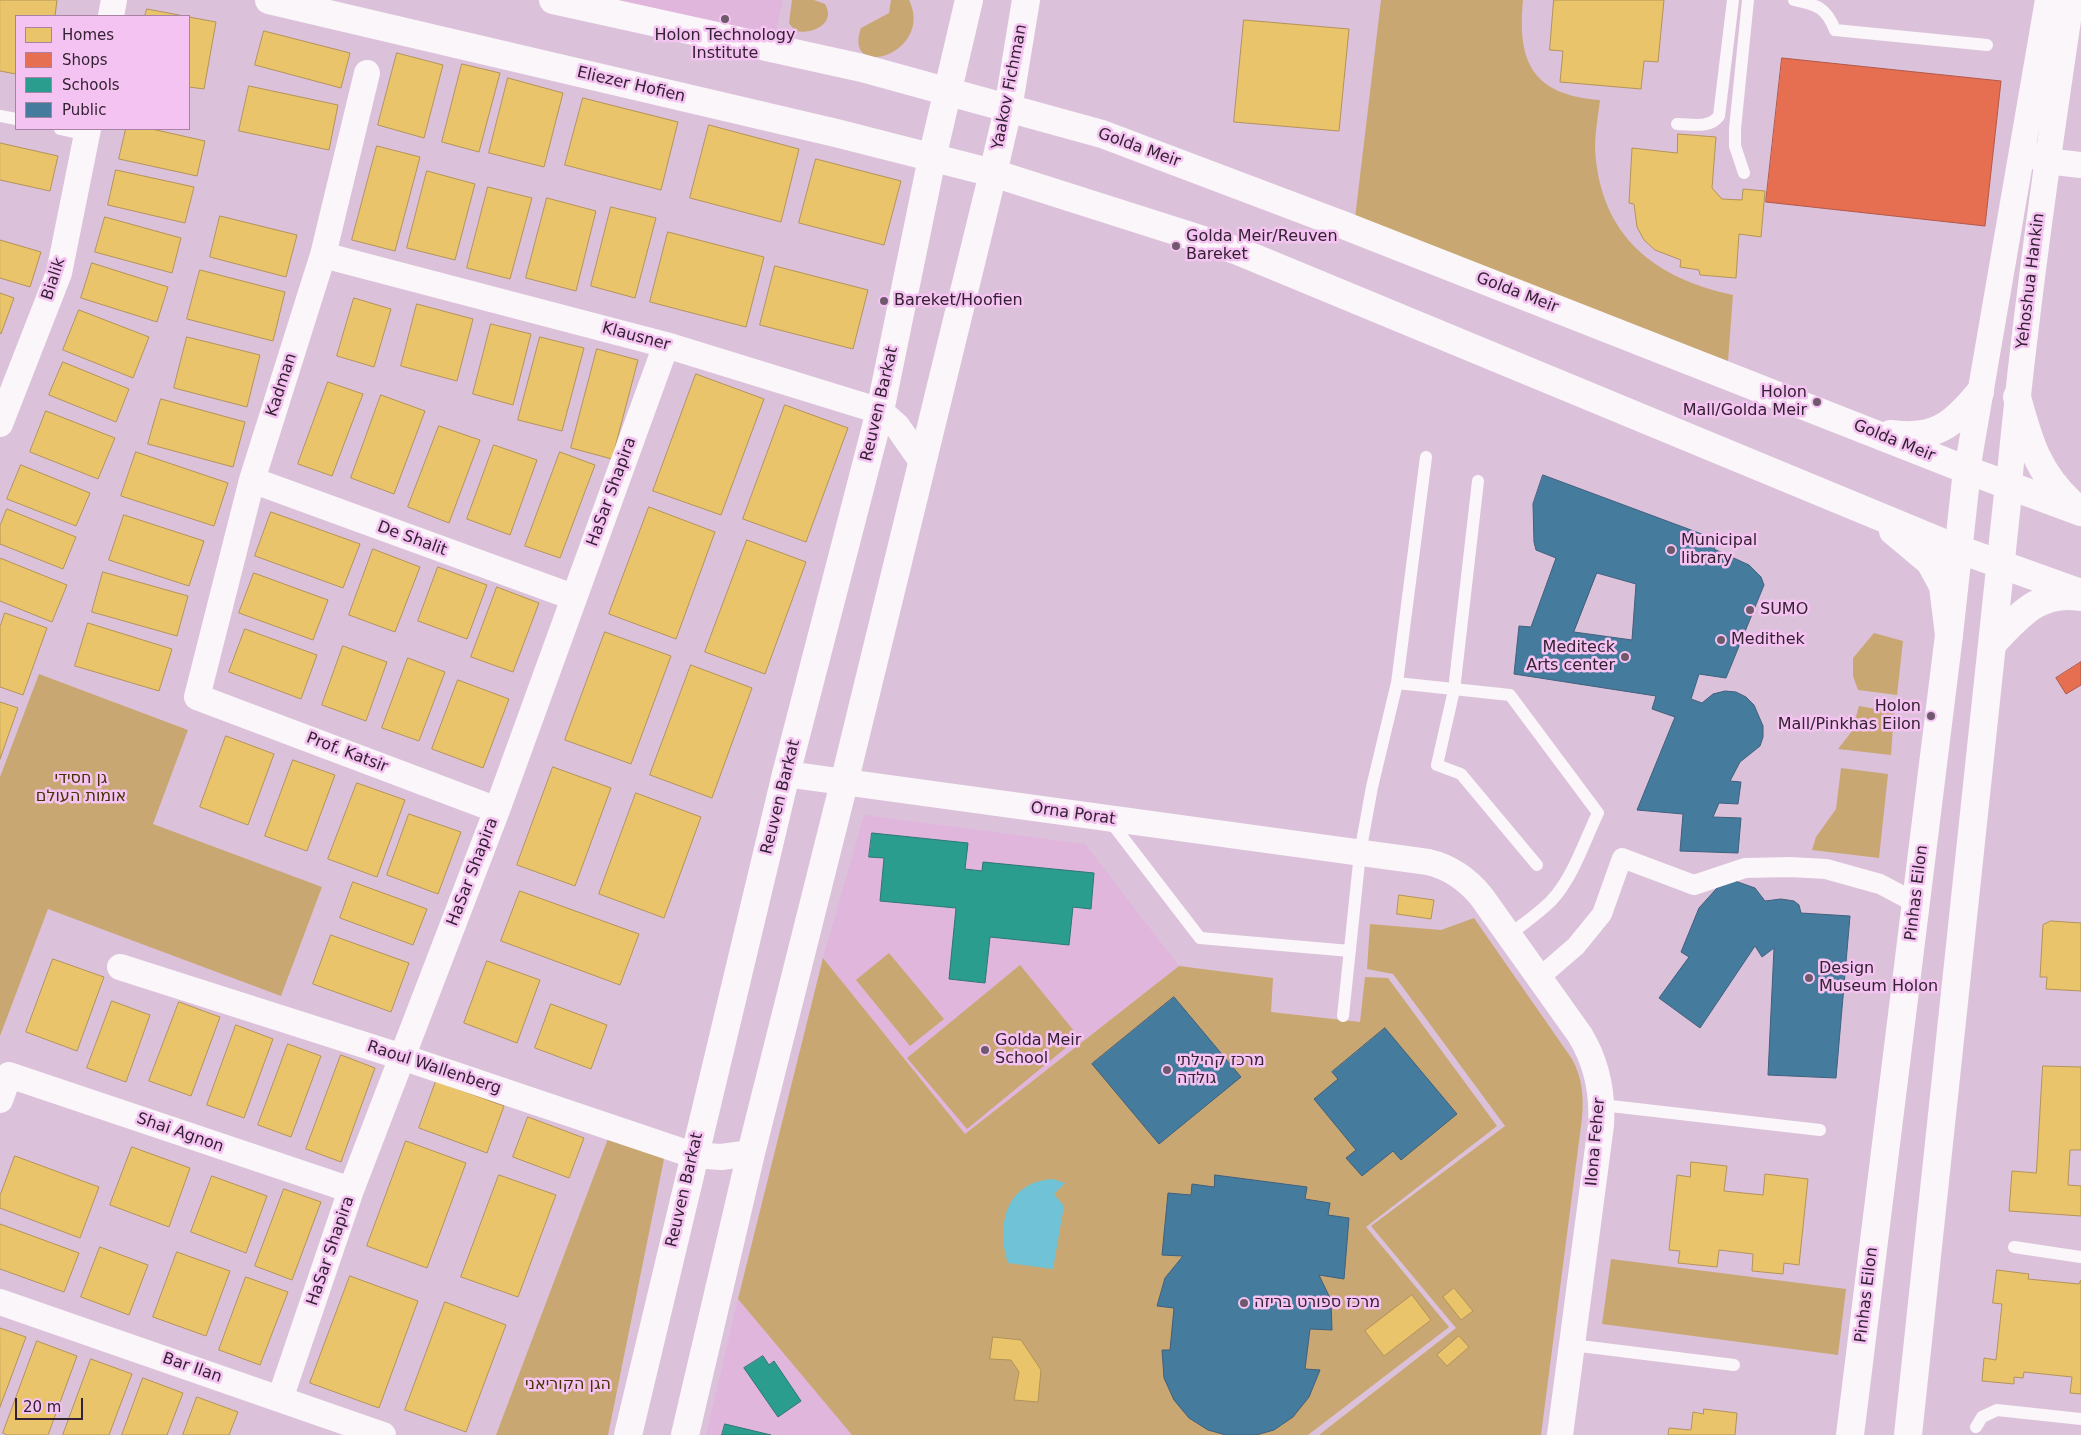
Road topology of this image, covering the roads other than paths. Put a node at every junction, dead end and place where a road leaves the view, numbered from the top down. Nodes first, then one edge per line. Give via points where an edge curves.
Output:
1 (114, 0) edge
2 (269, 0) edge
3 (553, 0) edge
4 (969, 0) edge
5 (1026, 0) edge
6 (1733, 0) edge
7 (1748, 0) edge
8 (1794, 0) edge
9 (2053, 0) edge
10 (111, 15) edge
11 (1987, 45) dead end
12 (367, 73) dead end
13 (947, 91) junction
14 (1008, 108) junction
15 (0, 116) edge
16 (15, 119) edge
17 (1677, 124) dead end
18 (69, 130) edge
19 (88, 132) edge
20 (2024, 137) junction
21 (932, 158) junction
22 (2058, 162) edge
23 (993, 173) junction
24 (1744, 174) dead end
25 (323, 255) junction
26 (666, 345) junction
27 (1980, 392) junction
28 (2017, 396) junction
29 (880, 411) junction
30 (0, 424) edge
31 (1857, 426) junction
32 (1426, 457) dead end
33 (923, 463) junction
34 (1967, 470) junction
35 (252, 480) junction
36 (1478, 481) dead end
37 (2009, 484) junction
38 (1854, 506) junction
39 (2080, 511) edge
40 (1958, 549) junction
41 (2001, 563) junction
42 (2081, 593) edge
43 (573, 597) junction
44 (2081, 597) edge
45 (1949, 635) junction
46 (1993, 643) junction
47 (1397, 684) junction
48 (1454, 690) junction
49 (197, 697) joint
50 (786, 774) junction
51 (844, 783) junction
52 (497, 810) junction
53 (1108, 819) junction
54 (1360, 853) junction
55 (1538, 866) dead end
56 (1916, 903) junction
57 (1509, 935) junction
58 (1350, 951) junction
59 (120, 967) dead end
60 (1540, 978) junction
61 (1343, 1016) dead end
62 (402, 1057) junction
63 (0, 1100) edge
64 (1602, 1105) junction
65 (1820, 1130) dead end
66 (750, 1153) junction
67 (693, 1155) junction
68 (351, 1190) junction
69 (2014, 1247) dead end
70 (2081, 1257) edge
71 (0, 1302) edge
72 (1572, 1345) junction
73 (1734, 1364) dead end
74 (280, 1399) junction
75 (2081, 1419) edge
76 (1976, 1427) dead end
77 (383, 1435) edge
78 (628, 1435) edge
79 (685, 1435) edge
80 (1560, 1435) edge
81 (1850, 1435) edge
82 (1908, 1435) edge

1 - 10 street
2 - 21 street, Eliezer Hofien
3 - 13 street via 862,68
4 - 13 street
5 - 14 street, Yaakov Fichman
6 - 17 lane via 1719,116 1707,125
7 - 24 lane via 1735,129 1735,146
8 - 11 lane via 1818,7 1829,15 1835,30
9 - 20 street, Yehoshua Hankin
9 - 22 street, Yehoshua Hankin
12 - 25 street, Kadman
13 - 14 street, Golda Meir
13 - 21 street
14 - 23 street, Yaakov Fichman
14 - 31 street, Golda Meir via 1102,134 1297,207
15 - 16 lane
18 - 19 lane
19 - 30 street, Bialik via 59,273
20 - 22 street via 2028,153
20 - 27 street, Yehoshua Hankin
21 - 23 street, Eliezer Hofien
21 - 29 street, Reuven Barkat
22 - 28 street, Yehoshua Hankin
23 - 33 street
23 - 38 street via 1238,250
25 - 26 street, Klausner
25 - 35 street, Kadman
26 - 29 street, Klausner
26 - 43 street, HaSar Shapira
27 - 31 street via 1951,423 1924,435 1891,434
27 - 34 street, Yehoshua Hankin
28 - 37 street, Yehoshua Hankin
28 - 39 street via 2036,460 2058,491
29 - 33 street, Klausner via 897,426
29 - 50 street, Reuven Barkat
31 - 34 street, Golda Meir
32 - 47 lane
33 - 51 street
34 - 37 street, Golda Meir
34 - 40 street, Pinhas Eilon
35 - 43 street, De Shalit
35 - 49 street, Kadman
36 - 48 lane
37 - 39 street, Golda Meir
37 - 41 street, Yehoshua Hankin
38 - 40 street
38 - 45 street via 1890,528 1930,562 1943,586
40 - 41 street
40 - 45 street, Pinhas Eilon
41 - 42 street
41 - 46 street
43 - 52 street, HaSar Shapira
44 - 46 street via 2057,597 2036,603
45 - 56 street, Pinhas Eilon
46 - 82 street
47 - 48 lane
47 - 54 lane
48 - 55 lane via 1436,765 1461,774
48 - 57 lane via 1510,696 1598,813 1556,894 1539,913
49 - 52 street, Prof. Katsir
50 - 51 street, Orna Porat
50 - 67 street, Reuven Barkat
51 - 53 street, Orna Porat
51 - 66 street
52 - 62 street, HaSar Shapira
53 - 54 street, Orna Porat
53 - 58 lane via 1200,938
54 - 57 street, Ilona Feher via 1428,862 1454,871 1477,892
54 - 58 lane
56 - 60 street via 1880,884 1826,869 1745,868 1694,885 1622,858 1602,914 1576,946
56 - 81 street, Pinhas Eilon
57 - 60 street, Ilona Feher
58 - 61 lane
59 - 62 street, Raoul Wallenberg
60 - 64 street, Ilona Feher via 1589,1051
62 - 67 street, Raoul Wallenberg
62 - 68 street, HaSar Shapira
63 - 68 street, Shai Agnon via 9,1075
64 - 65 lane
64 - 72 street, Ilona Feher
66 - 67 street, Raoul Wallenberg via 721,1157
66 - 79 street
67 - 78 street, Reuven Barkat
68 - 74 street, HaSar Shapira
69 - 70 lane
71 - 74 street, Bar Ilan
72 - 73 lane
72 - 80 street, Ilona Feher
74 - 77 street, Bar Ilan
75 - 76 lane via 1997,1410 1982,1417

